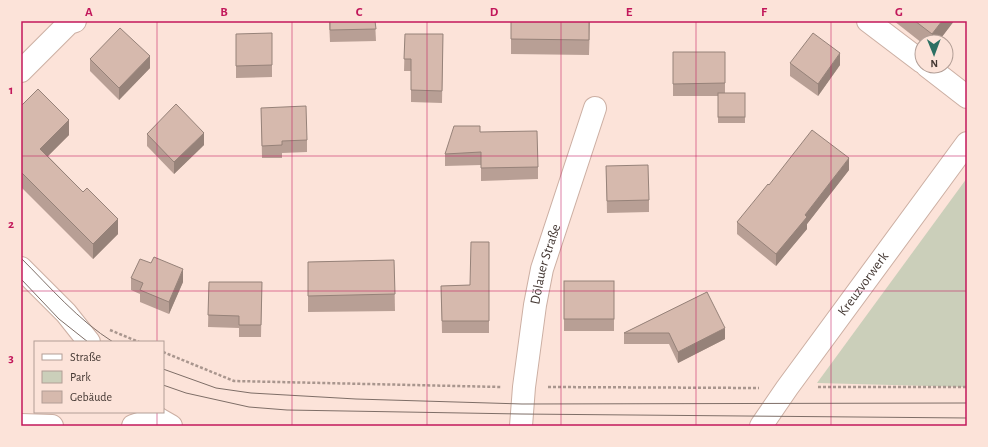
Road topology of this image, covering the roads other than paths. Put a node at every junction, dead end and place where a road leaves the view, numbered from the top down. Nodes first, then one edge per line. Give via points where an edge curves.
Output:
1 (868, 21) edge
2 (70, 22) edge
3 (914, 56) edge
4 (21, 71) edge
5 (937, 74) edge
6 (967, 97) edge
7 (595, 108) dead end
8 (967, 143) edge
9 (21, 268) edge
10 (88, 341) edge
11 (158, 420) edge
12 (21, 425) edge
13 (52, 426) edge
14 (133, 426) edge
15 (521, 426) edge
16 (761, 426) edge

1 - 3 street
2 - 4 street
5 - 6 street
7 - 15 street, Dölauer Straße via 542,269 524,387
8 - 16 street, Kreuzvorwerk
9 - 10 street via 66,313
11 - 14 street
12 - 13 street

